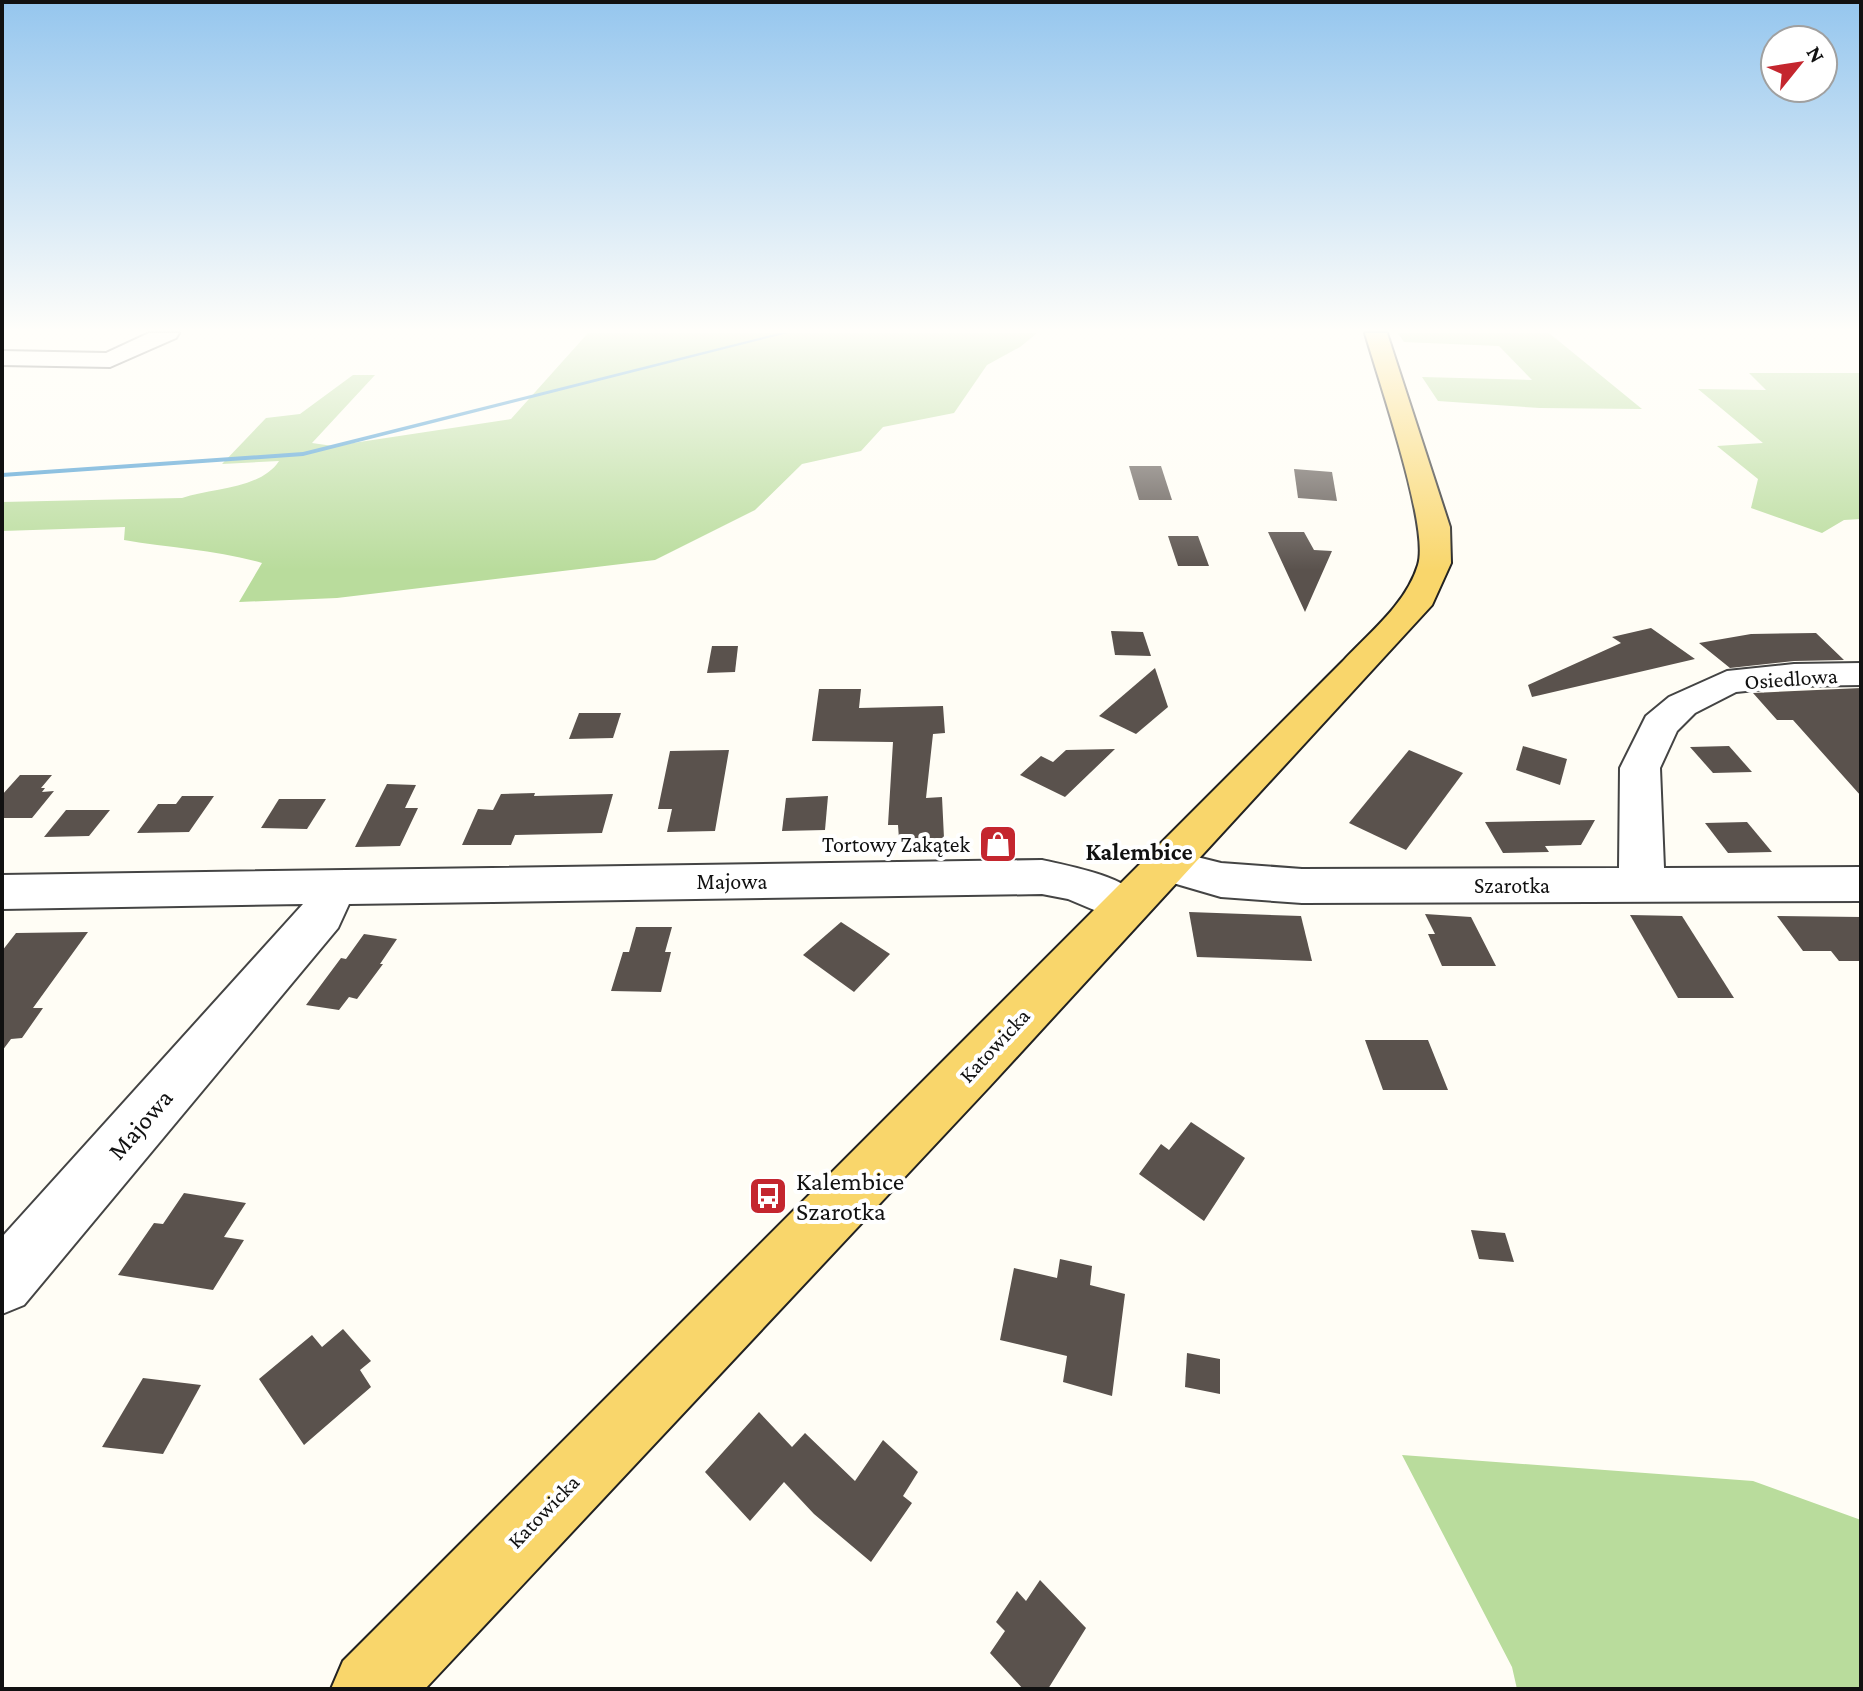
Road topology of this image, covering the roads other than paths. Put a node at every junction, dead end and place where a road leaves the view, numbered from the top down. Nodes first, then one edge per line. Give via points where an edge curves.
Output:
1 (1400, 412) edge
2 (1861, 674) edge
3 (1165, 865) junction
4 (1648, 884) junction
5 (1861, 884) edge
6 (334, 887) junction
7 (2, 892) edge
8 (1125, 906) junction
9 (2, 1283) edge
10 (371, 1689) edge

1 - 3 main road, Katowicka via 1435,527 1437,554 1420,598
2 - 4 street, Osiedlowa via 1727,682 1682,705 1660,725 1640,768 1640,865
3 - 4 street, Szarotka via 1221,880 1302,886
3 - 8 main road, Katowicka
4 - 5 street, Szarotka
6 - 7 street, Majowa
6 - 8 street, Majowa via 1042,877 1079,885
6 - 9 street, Majowa via 321,915
8 - 10 main road, Katowicka

